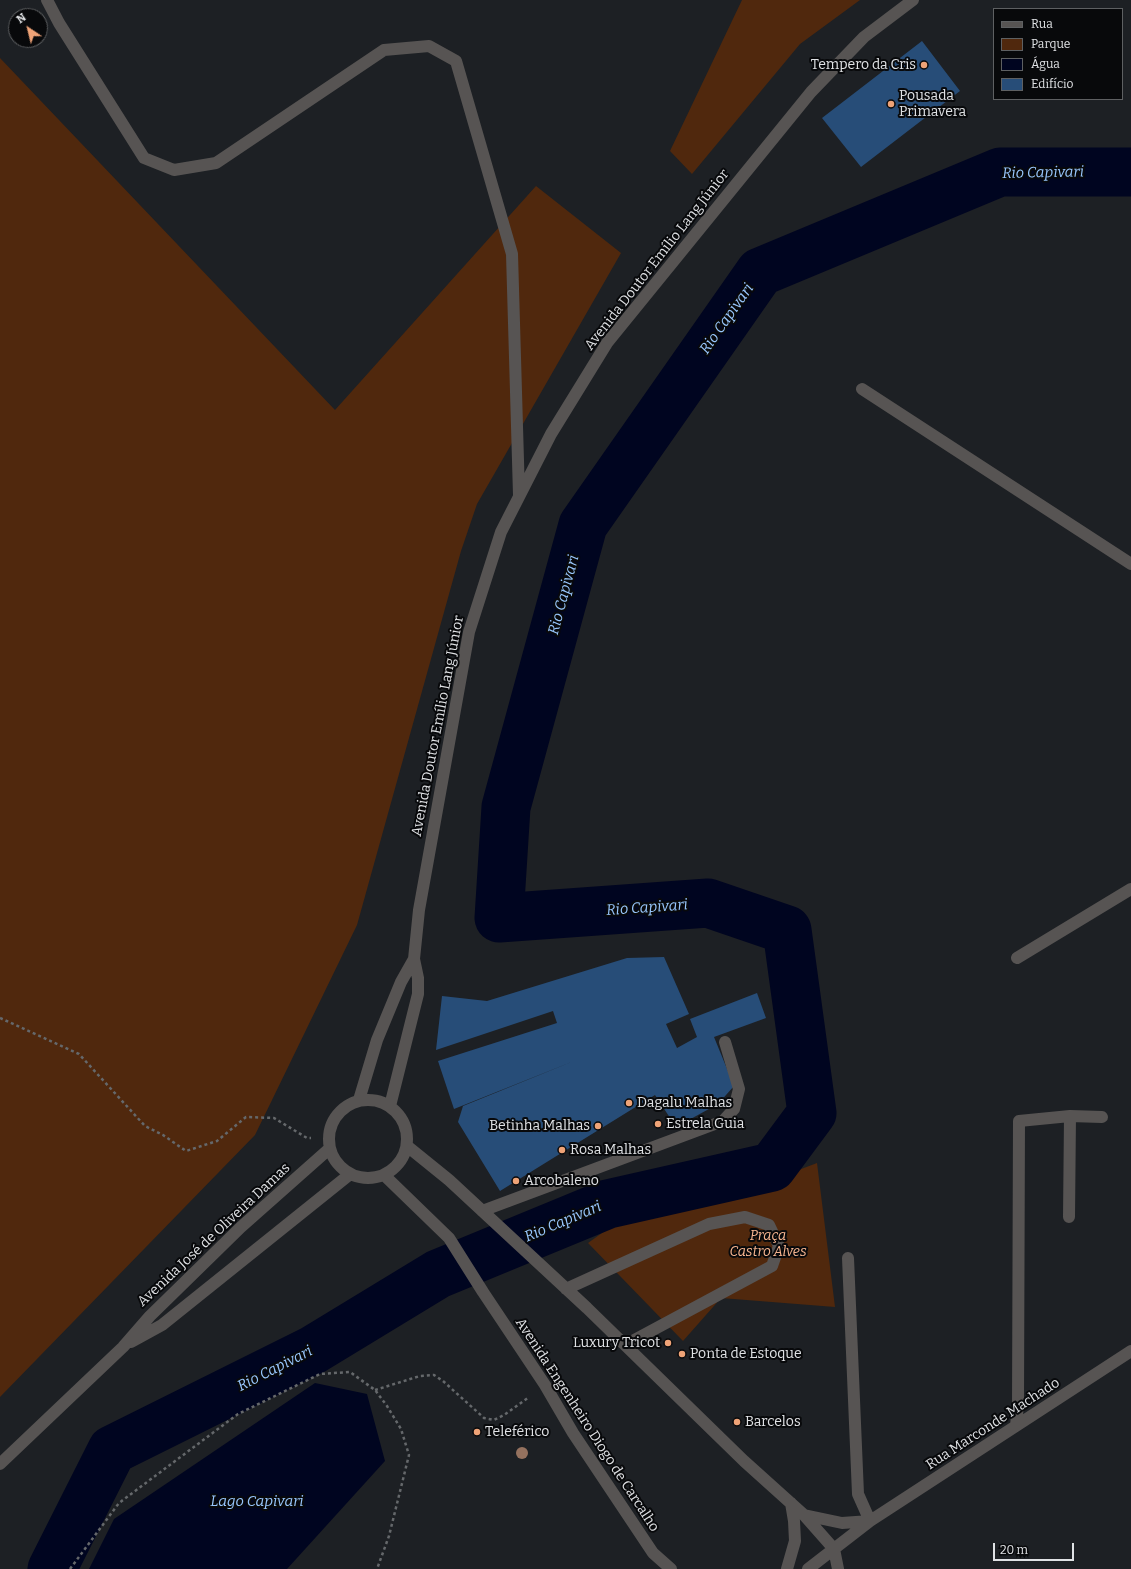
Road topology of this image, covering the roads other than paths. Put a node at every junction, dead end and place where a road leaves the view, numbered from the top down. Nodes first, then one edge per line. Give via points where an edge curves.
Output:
1 (47, 0) edge
2 (913, 0) edge
3 (862, 389) dead end
4 (520, 496) junction
5 (1131, 564) edge
6 (1131, 889) edge
7 (1017, 958) dead end
8 (414, 959) junction
9 (725, 1042) dead end
10 (359, 1100) junction
11 (390, 1106) junction
12 (1070, 1116) junction
13 (1102, 1117) dead end
14 (407, 1146) junction
15 (329, 1149) junction
16 (349, 1174) junction
17 (384, 1175) junction
18 (485, 1215) junction
19 (1069, 1217) dead end
20 (848, 1258) dead end
21 (566, 1289) junction
22 (625, 1345) junction
23 (123, 1347) junction
24 (1131, 1351) edge
25 (1016, 1426) junction
26 (0, 1464) edge
27 (791, 1503) junction
28 (804, 1515) junction
29 (870, 1521) junction
30 (834, 1549) junction
31 (671, 1569) edge
32 (787, 1569) edge
33 (808, 1569) edge
34 (838, 1569) edge

1 - 4 street via 144,158 174,170 216,164 384,50 429,46 456,61 512,254
2 - 4 street, Avenida Doutor Emílio Lang Júnior via 864,37 811,92 607,343 552,434
3 - 5 street
4 - 8 street, Avenida Doutor Emílio Lang Júnior via 501,532 469,632 421,902
6 - 7 street
8 - 10 street, Avenida Doutor Emílio Lang Júnior via 401,982 377,1040
8 - 11 street, Avenida Doutor Emílio Lang Júnior via 418,994
9 - 18 street via 739,1089 734,1109 723,1121
10 - 11 street via 375,1100
10 - 15 street via 345,1107 334,1118 328,1133
11 - 14 street via 401,1116 407,1130
12 - 13 street
12 - 19 street
12 - 25 street via 1019,1121
14 - 17 street via 399,1163
14 - 18 street via 449,1180
15 - 16 street via 336,1163
15 - 23 street, Avenida José de Oliveira Damas via 241,1227 150,1316
16 - 17 street via 367,1179
16 - 23 street, Avenida José de Oliveira Damas via 162,1325
17 - 31 street, Avenida Engenheiro Diogo de Carcalho via 449,1238 653,1553
18 - 21 street
20 - 29 street via 858,1494
21 - 22 street
21 - 22 street via 709,1224 745,1217 769,1225 779,1246 772,1266
22 - 27 street
23 - 26 street, Avenida José de Oliveira Damas
24 - 25 street, Rua Marconde Machado
25 - 29 street, Rua Marconde Machado
27 - 28 street
27 - 32 street via 795,1541
28 - 29 street via 842,1523
28 - 30 street
29 - 30 street, Rua Marconde Machado
30 - 33 street, Rua Marconde Machado
30 - 34 street

